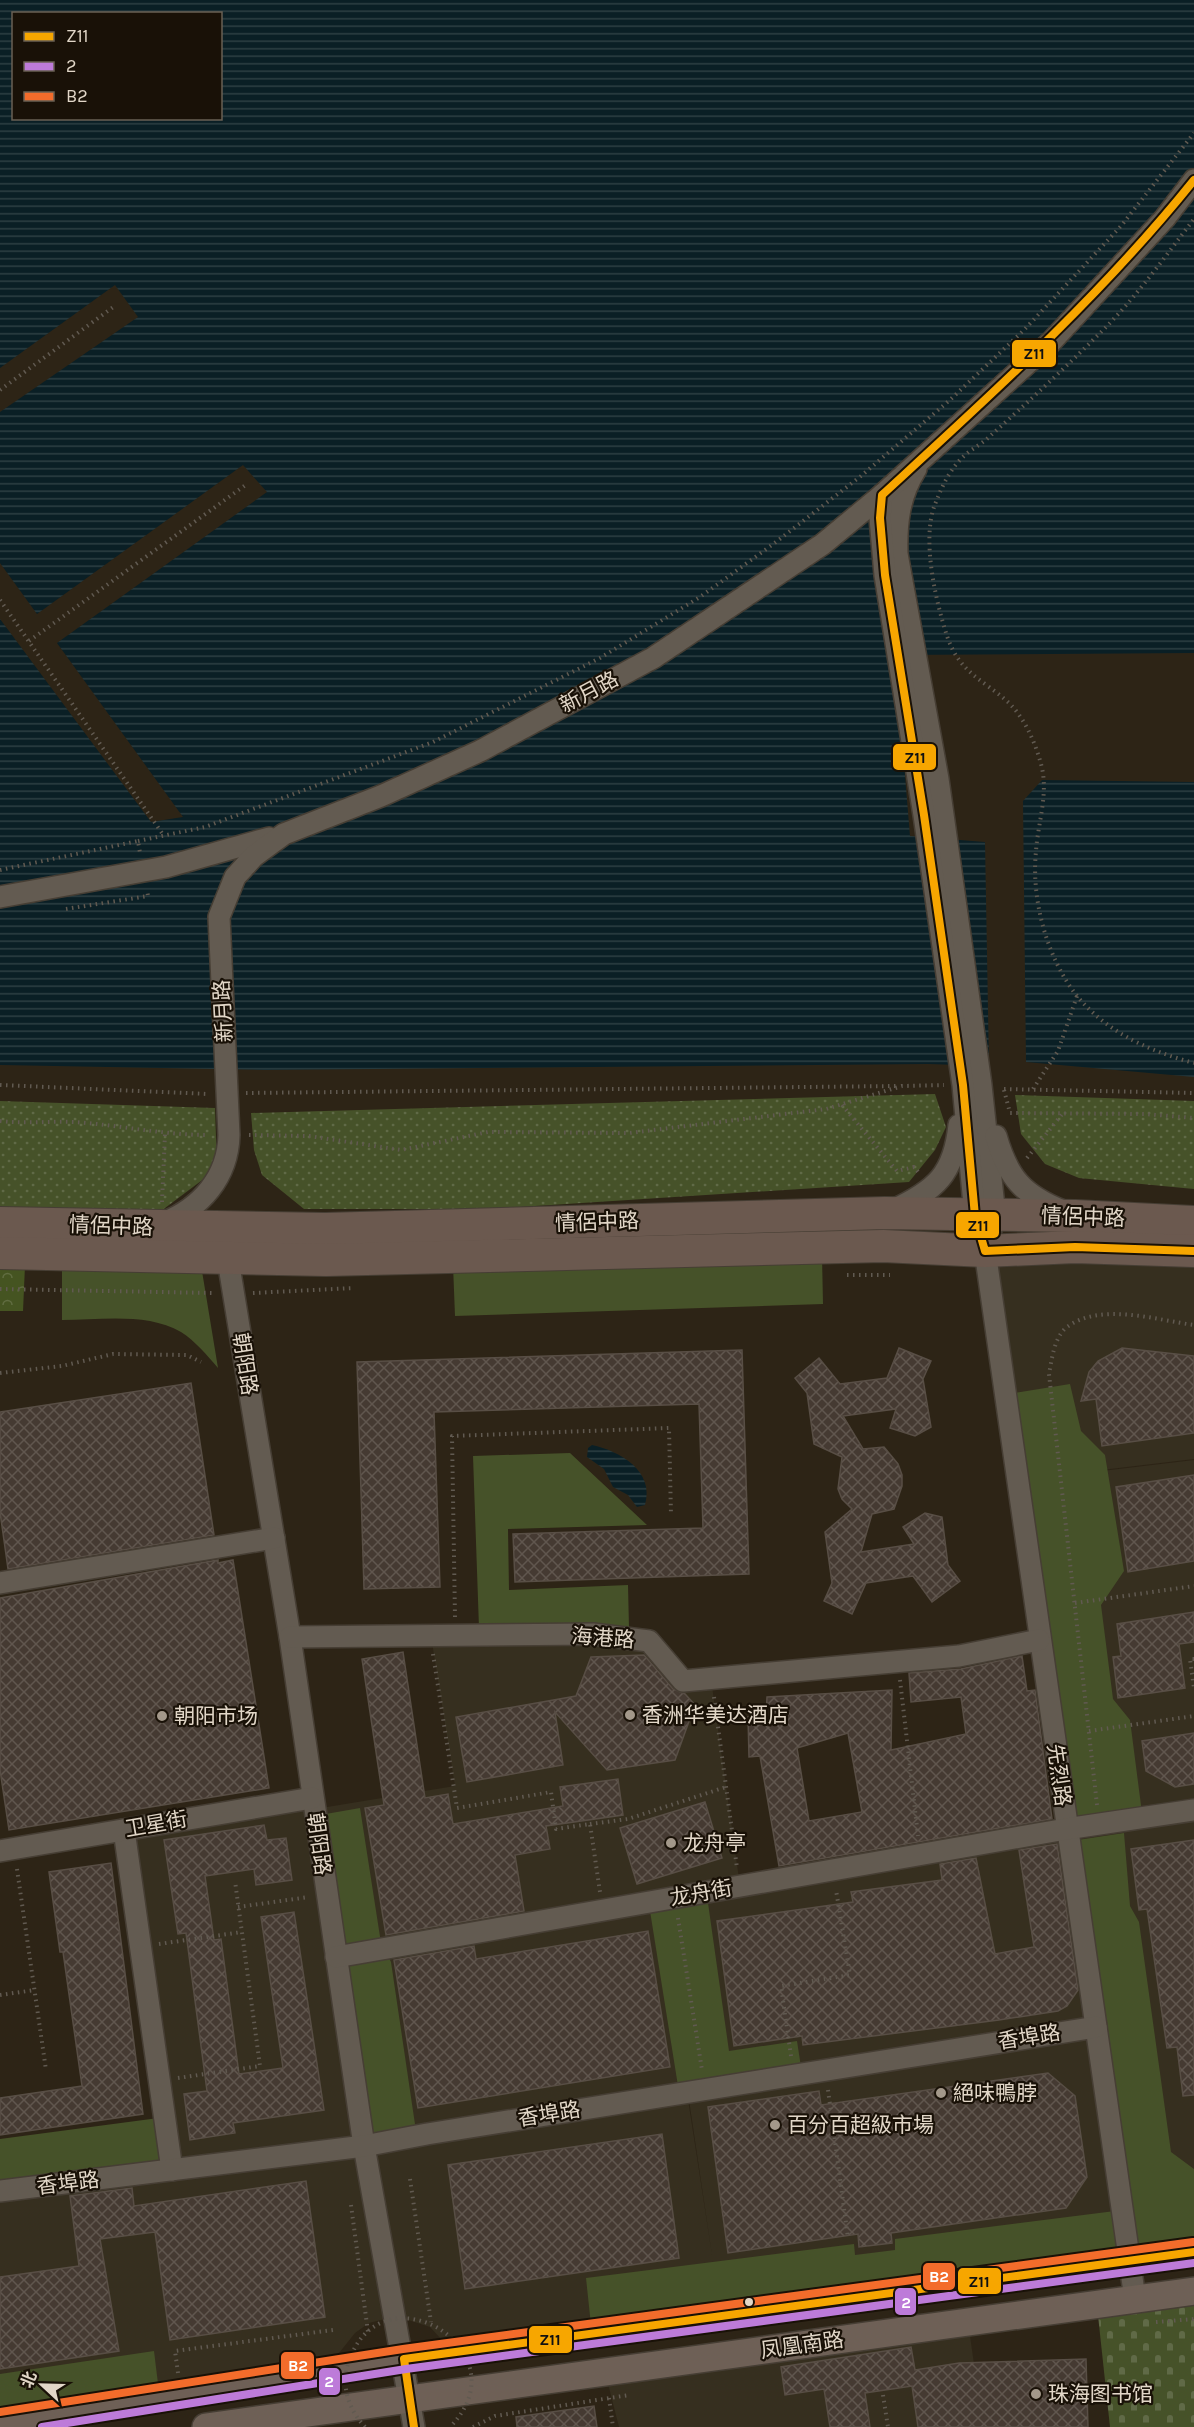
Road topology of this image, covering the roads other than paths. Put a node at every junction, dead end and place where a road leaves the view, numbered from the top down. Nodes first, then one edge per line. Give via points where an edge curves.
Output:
1 (1194, 180) edge
2 (922, 458) junction
3 (882, 495) junction
4 (284, 834) junction
5 (0, 897) edge
6 (972, 1085) junction
7 (885, 1213) junction
8 (985, 1216) junction
9 (1075, 1216) junction
10 (1194, 1222) edge
11 (0, 1223) edge
12 (148, 1227) junction
13 (985, 1251) junction
14 (1194, 1251) edge
15 (0, 1253) edge
16 (228, 1260) junction
17 (274, 1538) junction
18 (0, 1583) edge
19 (290, 1637) junction
20 (1039, 1640) junction
21 (312, 1798) junction
22 (1194, 1810) edge
23 (1066, 1829) junction
24 (124, 1830) junction
25 (7, 1850) edge
26 (336, 1957) junction
27 (1096, 2027) junction
28 (364, 2146) junction
29 (172, 2170) junction
30 (0, 2191) edge
31 (1194, 2252) edge
32 (1128, 2260) junction
33 (1194, 2291) edge
34 (1135, 2299) junction
35 (404, 2359) junction
36 (409, 2399) junction
37 (0, 2423) edge
38 (206, 2427) edge
39 (414, 2427) edge

1 - 2 street, 新月路 via 1165,218 1051,342
2 - 3 street, 新月路
2 - 6 street via 906,484 900,507 897,554 938,779
3 - 4 street, 新月路 via 822,544 653,658 480,751
3 - 6 street via 885,575
4 - 5 street via 166,867
4 - 12 street, 新月路 via 254,856 235,877 219,917 229,1135 222,1170 206,1195 179,1216
6 - 7 street via 948,1170 922,1197
6 - 8 street
6 - 9 street via 1002,1158 1020,1187 1042,1202
7 - 8 highway, 情侶中路
7 - 12 highway, 情侶中路 via 325,1229
8 - 9 highway, 情侶中路
8 - 13 street
9 - 10 highway, 情侶中路
11 - 12 highway, 情侶中路
13 - 14 highway, 情侶中路 via 1076,1247
13 - 16 highway, 情侶中路 via 883,1246
13 - 20 street, 先烈路
15 - 16 highway, 情侶中路
16 - 17 street, 朝阳路
17 - 18 street
17 - 19 street, 朝阳路
19 - 20 street, 海港路 via 593,1634 649,1641 683,1681 959,1656
19 - 21 street, 朝阳路
20 - 23 street, 先烈路
21 - 24 street, 卫星街
21 - 26 street, 朝阳路
22 - 23 street, 龙舟街
23 - 26 street, 龙舟街
23 - 27 street, 先烈路
24 - 25 street, 卫星街
24 - 29 street
26 - 28 street, 朝阳路
27 - 28 street, 香埠路
27 - 32 street, 先烈路
28 - 29 street, 香埠路
28 - 35 street, 朝阳路
29 - 30 street, 香埠路
31 - 32 main road, 凤凰南路
32 - 34 street, 先烈路
32 - 35 main road, 凤凰南路
33 - 34 main road, 凤凰南路
34 - 36 main road, 凤凰南路
35 - 36 street, 朝阳路
35 - 37 main road, 凤凰南路
36 - 38 main road, 凤凰南路
36 - 39 street, 朝阳路

